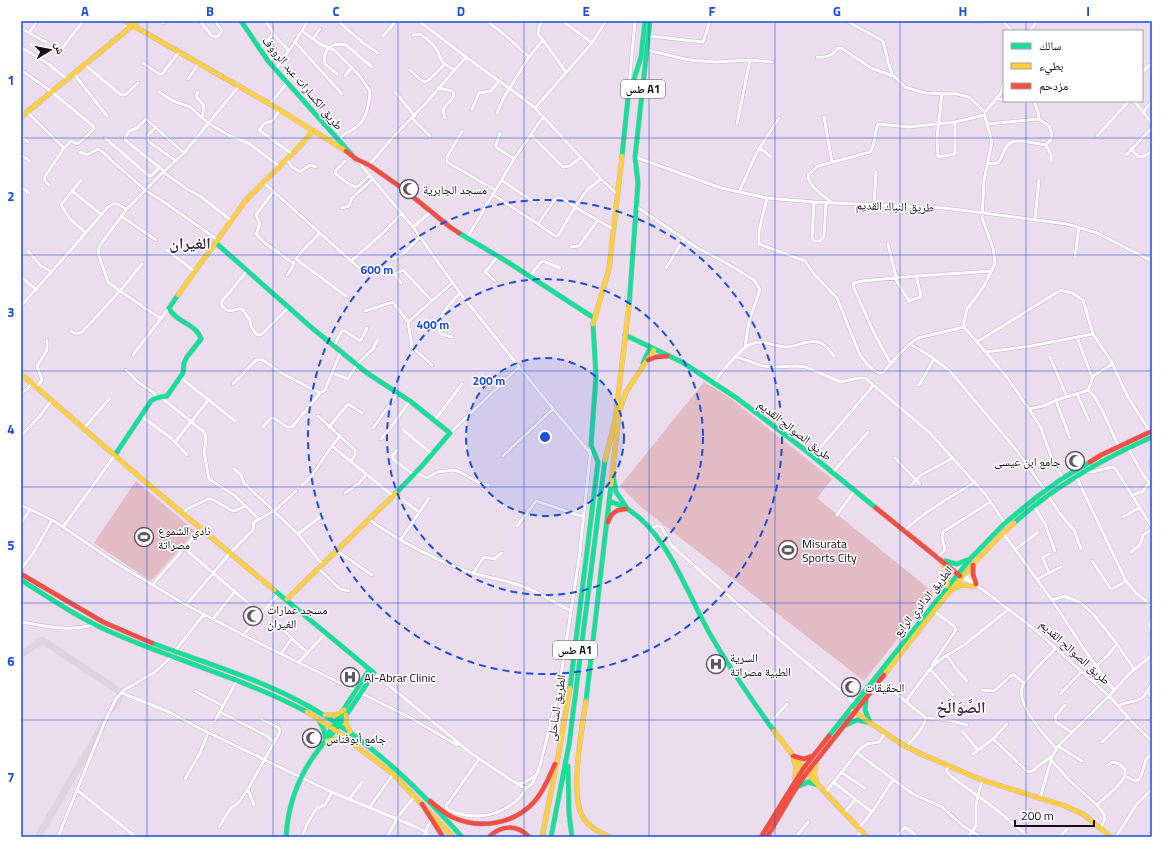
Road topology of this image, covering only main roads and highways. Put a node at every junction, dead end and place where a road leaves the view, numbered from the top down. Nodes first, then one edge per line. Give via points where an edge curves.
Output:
1 (125, 21) edge
2 (138, 21) edge
3 (241, 21) edge
4 (645, 21) edge
5 (650, 21) edge
6 (133, 25) junction
7 (21, 117) edge
8 (313, 131) junction
9 (354, 157) junction
10 (217, 242) junction
11 (594, 318) junction
12 (625, 336) junction
13 (640, 343) junction
14 (652, 349) junction
15 (671, 356) junction
16 (646, 359) junction
17 (21, 374) edge
18 (1151, 431) edge
19 (1152, 437) edge
20 (115, 455) junction
21 (613, 466) junction
22 (1075, 474) junction
23 (1047, 493) junction
24 (609, 501) junction
25 (628, 509) junction
26 (604, 537) junction
27 (589, 539) junction
28 (595, 540) junction
29 (971, 558) junction
30 (942, 560) junction
31 (974, 564) junction
32 (21, 574) edge
33 (961, 574) junction
34 (21, 580) edge
35 (946, 589) junction
36 (952, 589) junction
37 (287, 599) junction
38 (174, 654) junction
39 (372, 672) junction
40 (868, 696) junction
41 (854, 708) junction
42 (345, 712) junction
43 (323, 714) junction
44 (318, 719) junction
45 (868, 721) junction
46 (337, 724) junction
47 (334, 729) junction
48 (840, 731) junction
49 (352, 734) junction
50 (349, 740) junction
51 (325, 741) junction
52 (569, 745) junction
53 (793, 756) junction
54 (558, 757) junction
55 (816, 757) junction
56 (803, 769) junction
57 (807, 774) junction
58 (794, 783) junction
59 (818, 785) junction
60 (795, 790) junction
61 (430, 801) junction
62 (422, 804) junction
63 (286, 837) edge
64 (443, 837) edge
65 (453, 837) edge
66 (462, 837) edge
67 (490, 837) edge
68 (529, 837) edge
69 (542, 837) edge
70 (551, 837) edge
71 (572, 837) edge
72 (610, 837) edge
73 (761, 837) edge
74 (768, 837) edge
75 (867, 837) edge
76 (1111, 837) edge

1 - 6 main road
2 - 6 main road
3 - 9 main road, طريق الكسارات عبد الرووف via 287,83
4 - 11 main road via 641,57 628,98 609,269
5 - 12 main road, الطريق الساحلى / طس A1 via 635,157 637,207
6 - 7 main road
6 - 8 main road
8 - 9 main road
8 - 10 main road via 246,200
9 - 11 main road via 402,188 467,238
10 - 20 main road via 169,308 201,337 187,357 184,371 167,397 152,400
10 - 37 main road via 312,328 450,433 415,474
11 - 27 main road, الطريق الساحلى / طس A1 via 592,326 596,376 591,445 598,462
12 - 13 main road, طريق الصوالح القديم
12 - 28 main road, الطريق الساحلى / طس A1 via 615,420 604,465
13 - 14 main road, طريق الصوالح القديم
13 - 16 main road
14 - 15 main road, طريق الصوالح القديم
14 - 16 main road
15 - 16 main road
15 - 30 main road, طريق الصوالح القديم via 744,403
16 - 21 main road via 621,404
17 - 20 main road
18 - 22 main road, الطريق الدائري الرابع via 1118,446
19 - 22 main road, الطريق الدائري الرابع
20 - 37 main road
21 - 24 main road
21 - 25 main road via 616,492
22 - 23 main road, الطريق الدائري الرابع
22 - 23 main road, الطريق الدائري الرابع via 1063,478
23 - 29 main road, الطريق الدائري الرابع via 1005,523
23 - 31 main road, الطريق الدائري الرابع via 1003,533
24 - 25 main road
24 - 26 main road
25 - 26 main road via 612,513
25 - 53 main road via 650,530 668,556 720,651
26 - 72 main road via 583,717 578,784 582,816
27 - 28 main road
27 - 54 main road, الطريق الساحلى / طس A1 via 572,673
28 - 52 main road, الطريق الساحلى / طس A1
29 - 30 main road via 960,564
29 - 33 main road, الطريق الدائري الرابع
30 - 33 main road, طريق الصوالح القديم
30 - 35 main road via 949,578
31 - 33 main road, الطريق الدائري الرابع
31 - 36 main road via 975,585
32 - 38 main road via 98,620
33 - 35 main road, الطريق الدائري الرابع
33 - 36 main road, الطريق الدائري الرابع
34 - 38 main road via 95,625
35 - 41 main road, الطريق الدائري الرابع
36 - 40 main road, الطريق الدائري الرابع
37 - 39 main road
38 - 43 main road via 279,691
38 - 44 main road via 283,700
39 - 42 main road via 360,694
39 - 42 main road via 355,691
40 - 41 main road, الطريق الدائري الرابع
40 - 45 main road via 865,707
41 - 45 main road
41 - 48 main road, الطريق الدائري الرابع
41 - 55 main road, الطريق الدائري الرابع
42 - 43 main road via 330,716
42 - 46 main road
42 - 49 main road via 347,727
43 - 46 main road
44 - 47 main road
44 - 51 main road via 324,730
45 - 48 main road via 854,720
45 - 76 main road via 906,747 948,766 1078,812
46 - 47 main road
46 - 49 main road
47 - 50 main road
47 - 51 main road
48 - 55 main road, الطريق الدائري الرابع
49 - 61 main road via 394,767
50 - 51 main road
50 - 62 main road via 393,774
51 - 63 main road via 294,792
52 - 70 main road, الطريق الساحلى / طس A1
52 - 71 main road via 568,795
53 - 55 main road via 804,759
53 - 56 main road
53 - 58 main road via 796,771
54 - 61 main road via 535,801 516,816 505,820 484,824 464,822 444,812
54 - 69 main road, الطريق الساحلى / طس A1
55 - 56 main road, الطريق الدائري الرابع
55 - 57 main road, الطريق الدائري الرابع
55 - 59 main road via 814,771
56 - 57 main road
56 - 58 main road, الطريق الدائري الرابع
57 - 59 main road
57 - 60 main road, الطريق الدائري الرابع
58 - 73 main road, الطريق الدائري الرابع
59 - 60 main road via 806,782
59 - 75 main road
60 - 74 main road, الطريق الدائري الرابع
61 - 66 main road
62 - 64 main road
62 - 65 main road
67 - 68 main road via 496,830 510,827 521,830

